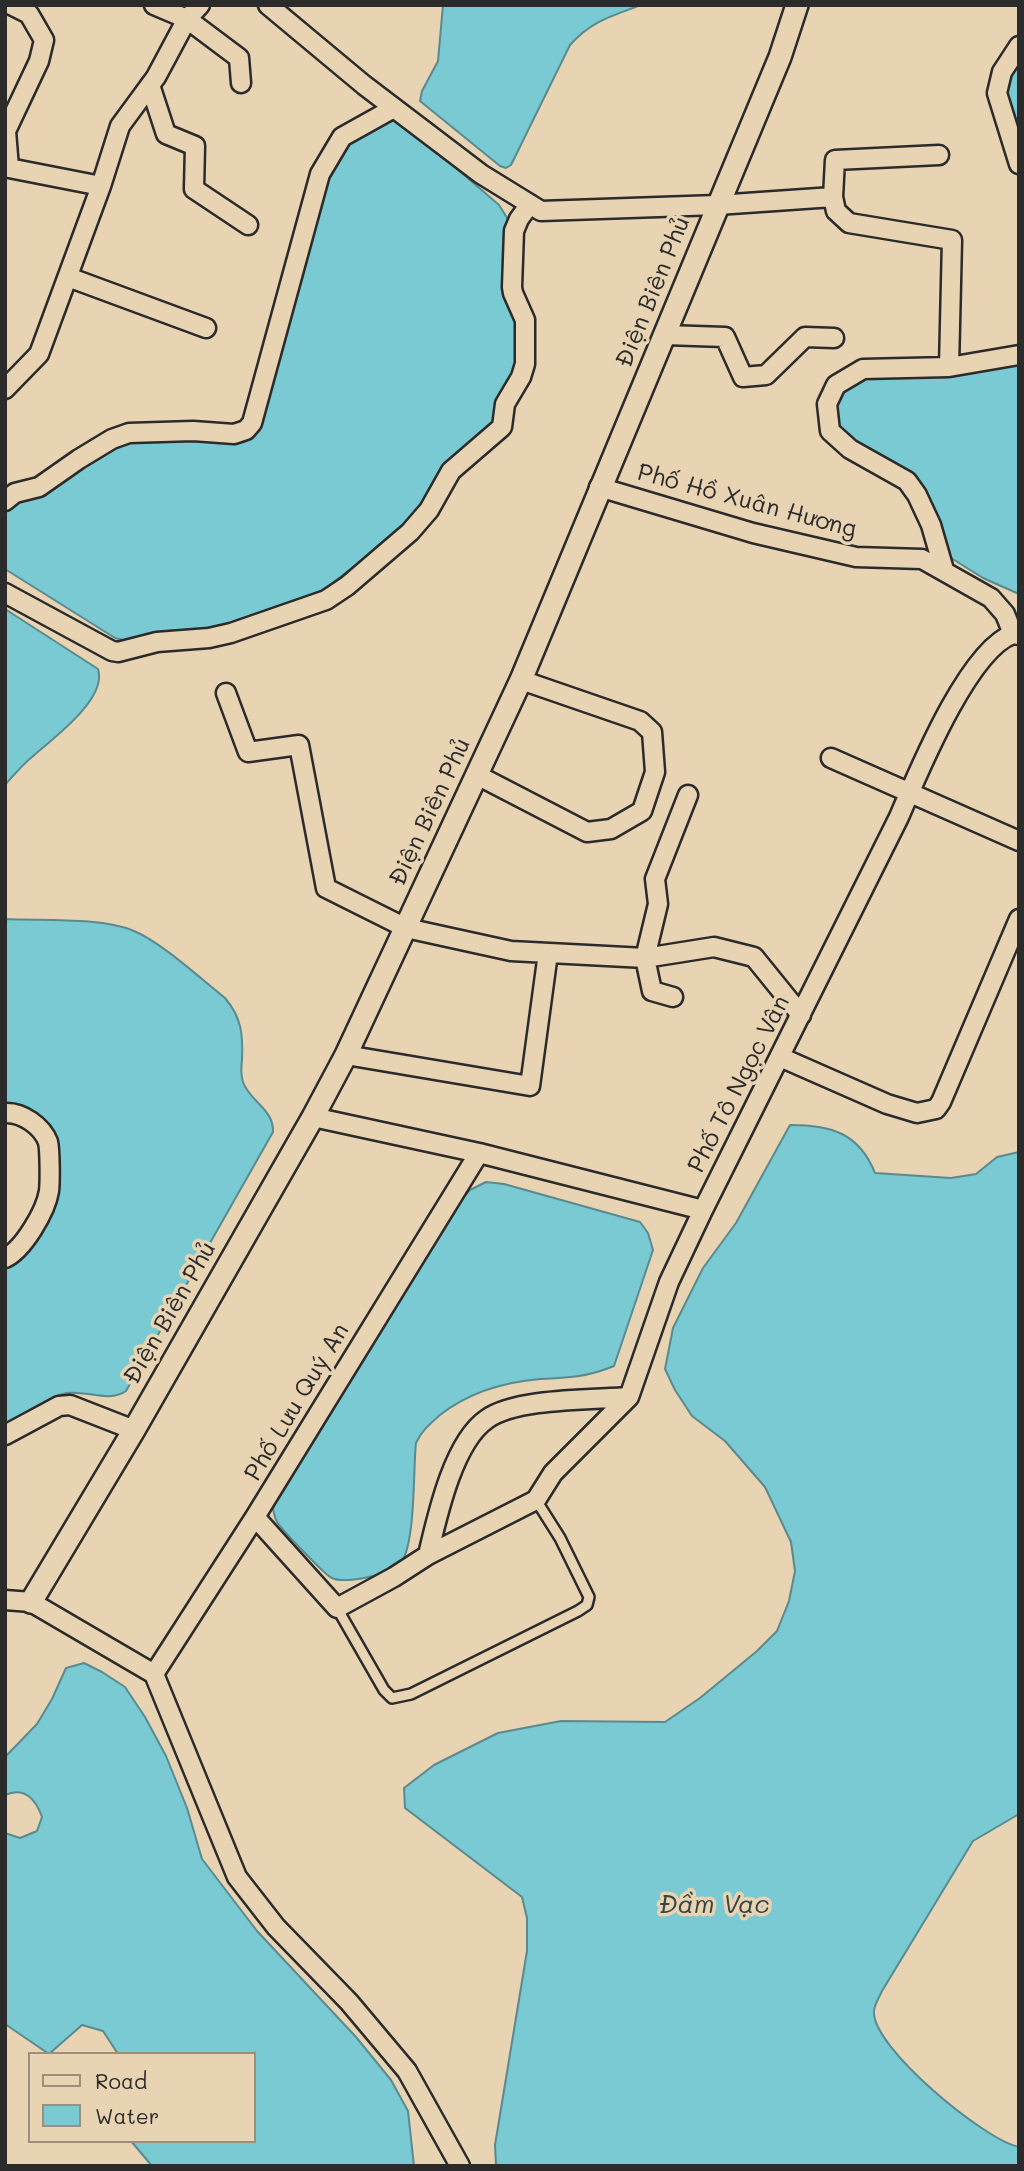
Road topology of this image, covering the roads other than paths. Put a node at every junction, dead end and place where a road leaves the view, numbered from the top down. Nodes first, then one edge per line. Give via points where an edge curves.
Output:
1 (11, 5) edge
2 (154, 5) edge
3 (200, 5) edge
4 (268, 5) edge
5 (797, 5) edge
6 (32, 9) edge
7 (187, 19) junction
8 (1019, 46) edge
9 (242, 83) dead end
10 (150, 85) junction
11 (394, 108) junction
12 (939, 155) dead end
13 (1019, 164) edge
14 (101, 186) junction
15 (833, 197) junction
16 (530, 204) junction
17 (717, 205) junction
18 (248, 225) dead end
19 (68, 277) junction
20 (206, 328) dead end
21 (665, 335) junction
22 (834, 338) dead end
23 (1019, 355) edge
24 (949, 367) junction
25 (5, 389) edge
26 (599, 487) junction
27 (5, 500) edge
28 (944, 570) junction
29 (5, 593) edge
30 (1016, 635) edge
31 (521, 680) junction
32 (226, 693) dead end
33 (831, 758) dead end
34 (477, 775) junction
35 (910, 792) junction
36 (688, 795) dead end
37 (1019, 841) edge
38 (1019, 919) edge
39 (406, 928) junction
40 (548, 953) junction
41 (645, 958) junction
42 (673, 997) dead end
43 (801, 1015) junction
44 (345, 1055) junction
45 (780, 1057) junction
46 (5, 1113) edge
47 (313, 1117) junction
48 (479, 1153) junction
49 (703, 1210) junction
50 (5, 1258) edge
51 (629, 1396) junction
52 (134, 1430) junction
53 (5, 1436) edge
54 (536, 1500) junction
55 (255, 1517) junction
56 (428, 1555) junction
57 (5, 1600) edge
58 (31, 1602) junction
59 (337, 1608) junction
60 (154, 1674) junction
61 (460, 2166) edge

1 - 6 street
2 - 7 street
3 - 7 street
4 - 11 street
5 - 17 street, Điện Biên Phủ via 780,57
6 - 14 street via 44,40 6,131 9,167
7 - 9 street via 239,58
7 - 10 street
8 - 13 street via 1002,72 998,93
10 - 14 street via 120,126
10 - 18 street via 166,134 195,146 194,189
11 - 16 street via 481,174
11 - 27 street via 342,137 320,174 252,423 246,430 234,434 129,433 112,439 39,487
12 - 15 street via 835,160
14 - 19 street
15 - 17 street
15 - 24 street via 836,211 849,223 953,240
16 - 17 street via 541,211
16 - 29 street via 516,225 513,259 513,293 525,320 525,364 505,404 502,427 451,471 421,521 347,586 304,609 232,633 156,642 118,652
17 - 21 street, Điện Biên Phủ
19 - 20 street
19 - 25 street via 39,354
21 - 22 street via 725,337 743,377 766,375 805,337
21 - 26 street, Điện Biên Phủ
23 - 24 street
24 - 28 street via 863,369 836,385 827,404 830,431 912,488
26 - 28 street, Phố Hồ Xuân Hương via 753,533 856,557 922,559
26 - 31 street, Điện Biên Phủ
28 - 30 street, Phố Hồ Xuân Hương via 991,598
30 - 35 street, Phố Tô Ngọc Vân via 1002,638 977,663
31 - 34 street, Điện Biên Phủ
31 - 34 street via 640,721 652,732 655,772 642,811 611,830 587,832
32 - 39 street via 248,752 299,745 326,888
33 - 35 street
34 - 39 street, Điện Biên Phủ
35 - 37 street
35 - 43 street, Phố Tô Ngọc Vân
36 - 41 street via 655,879 658,904
38 - 45 street via 936,1109 917,1113 887,1104
39 - 40 street via 511,951
39 - 44 street, Điện Biên Phủ
40 - 41 street
40 - 44 street via 530,1086
41 - 42 street via 652,991
41 - 43 street via 713,947 754,957
43 - 45 street, Phố Tô Ngọc Vân
44 - 47 street, Điện Biên Phủ
45 - 49 street, Phố Tô Ngọc Vân
46 - 50 street via 33,1122 48,1142 49,1192 34,1227
47 - 48 street, Phố Tô Ngọc Vân
47 - 52 street, Điện Biên Phủ
48 - 49 street, Phố Tô Ngọc Vân
48 - 55 street, Phố Lưu Quý An
49 - 51 street via 669,1282
51 - 54 street via 553,1473
51 - 56 street via 523,1405 487,1418 471,1435 442,1493
52 - 53 street via 71,1405 59,1406
52 - 58 street, Điện Biên Phủ
54 - 56 street
54 - 59 lane via 589,1597 578,1611 411,1695 392,1698
55 - 59 street
55 - 60 street, Phố Lưu Quý An
56 - 59 street
57 - 58 street
58 - 60 street
60 - 61 street via 237,1877 276,1927 349,2002 407,2071

